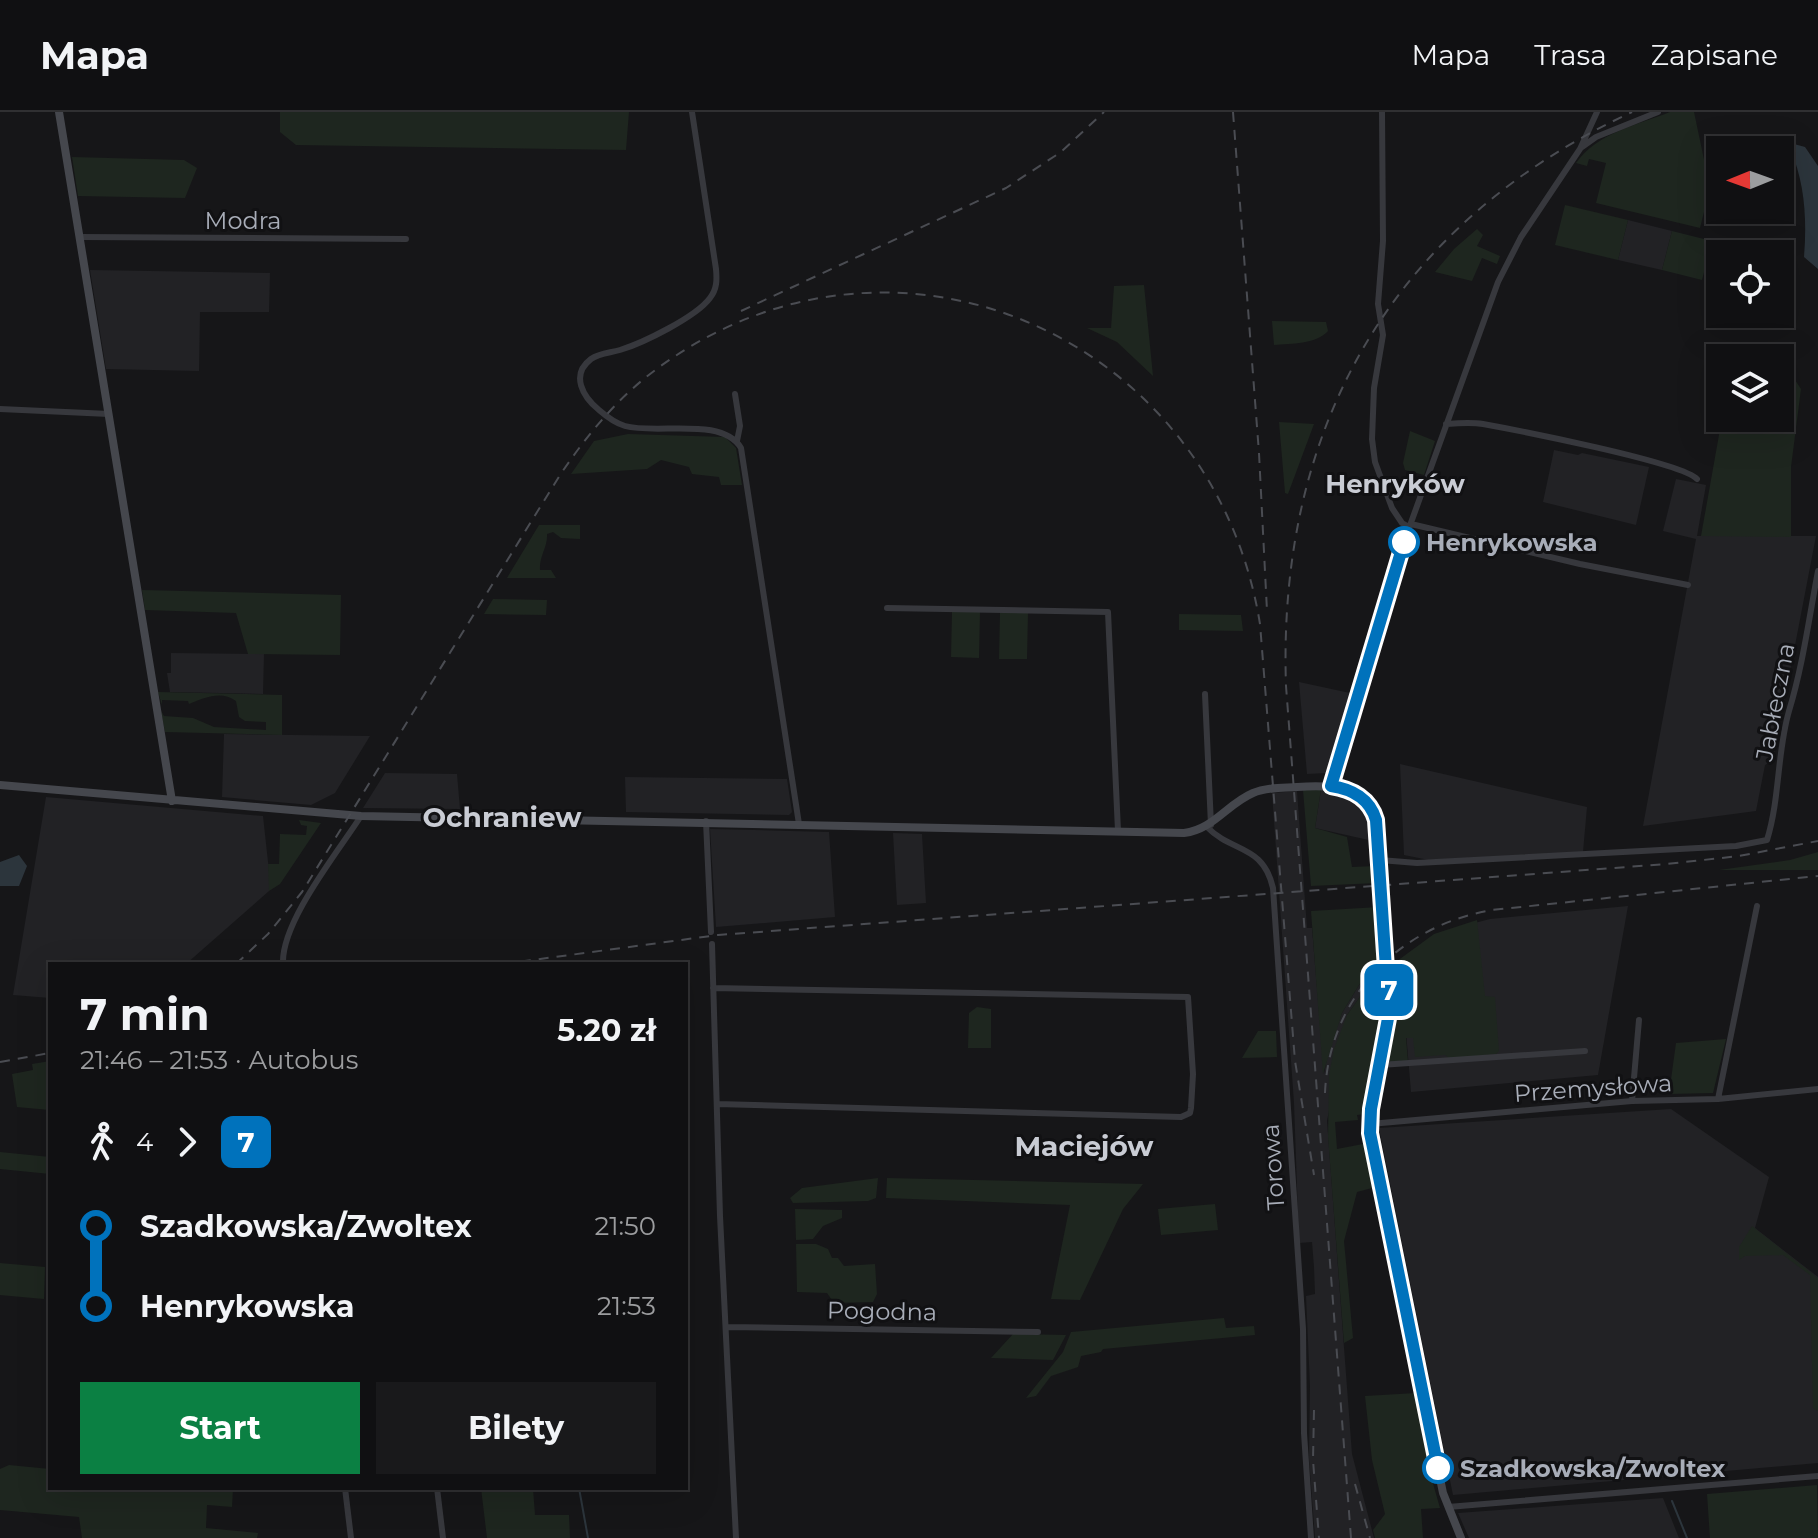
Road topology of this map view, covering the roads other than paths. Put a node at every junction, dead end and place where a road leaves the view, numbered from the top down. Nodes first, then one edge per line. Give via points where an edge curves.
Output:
1 (59, 112) edge
2 (692, 112) edge
3 (1382, 112) edge
4 (1597, 112) edge
5 (1658, 112) edge
6 (1580, 149) junction
7 (80, 237) junction
8 (406, 239) dead end
9 (735, 394) dead end
10 (0, 409) edge
11 (109, 414) junction
12 (1446, 424) junction
13 (737, 441) junction
14 (1697, 479) dead end
15 (1410, 526) junction
16 (1818, 571) edge
17 (1688, 585) dead end
18 (887, 608) dead end
19 (1205, 694) dead end
20 (0, 785) edge
21 (1331, 786) junction
22 (172, 801) junction
23 (361, 816) junction
24 (706, 821) junction
25 (799, 824) junction
26 (1205, 827) junction
27 (1118, 831) junction
28 (1380, 860) junction
29 (1757, 906) dead end
30 (711, 932) dead end
31 (712, 944) dead end
32 (283, 962) edge
33 (713, 988) junction
34 (1639, 1020) dead end
35 (1585, 1051) dead end
36 (1380, 1065) junction
37 (1818, 1089) edge
38 (1718, 1099) junction
39 (1632, 1101) junction
40 (717, 1104) junction
41 (1370, 1124) junction
42 (726, 1327) junction
43 (1038, 1332) dead end
44 (1818, 1476) edge
45 (345, 1490) edge
46 (437, 1490) edge
47 (1448, 1507) junction
48 (351, 1538) edge
49 (443, 1538) edge
50 (736, 1538) edge
51 (1311, 1538) edge
52 (1461, 1538) edge

1 - 7 street
2 - 13 street via 715,291 704,305 647,339 595,357 580,381 589,401 621,425 714,430
3 - 15 street via 1378,304 1383,335 1372,439 1392,508
4 - 6 street
5 - 6 street
6 - 12 street via 1508,259
7 - 8 street, Modra
7 - 11 street
9 - 13 street
10 - 11 street
11 - 22 street
12 - 14 street via 1480,424 1605,450 1685,470
12 - 15 street
13 - 25 street
15 - 17 street
15 - 21 street
16 - 28 street, Jabłeczna via 1767,840 1417,863
18 - 27 street via 1108,612
19 - 26 street
20 - 22 street
21 - 26 street via 1259,791
21 - 28 street via 1351,791 1369,805
22 - 23 street
23 - 24 street
23 - 32 street via 295,918
24 - 25 street
24 - 30 street
25 - 27 street
26 - 27 street
26 - 51 street, Torowa via 1259,859 1273,888 1305,1358
28 - 36 street via 1389,1013
29 - 38 street
31 - 33 street
33 - 40 street
33 - 40 street via 1188,997 1193,1074 1190,1113 1181,1117
34 - 39 street
35 - 36 street
36 - 41 street
37 - 38 street, Przemysłowa
38 - 39 street, Przemysłowa
39 - 41 street, Przemysłowa
40 - 42 street
41 - 47 street
42 - 43 street, Pogodna
42 - 50 street
44 - 47 street
45 - 48 street
46 - 49 street
47 - 52 street

